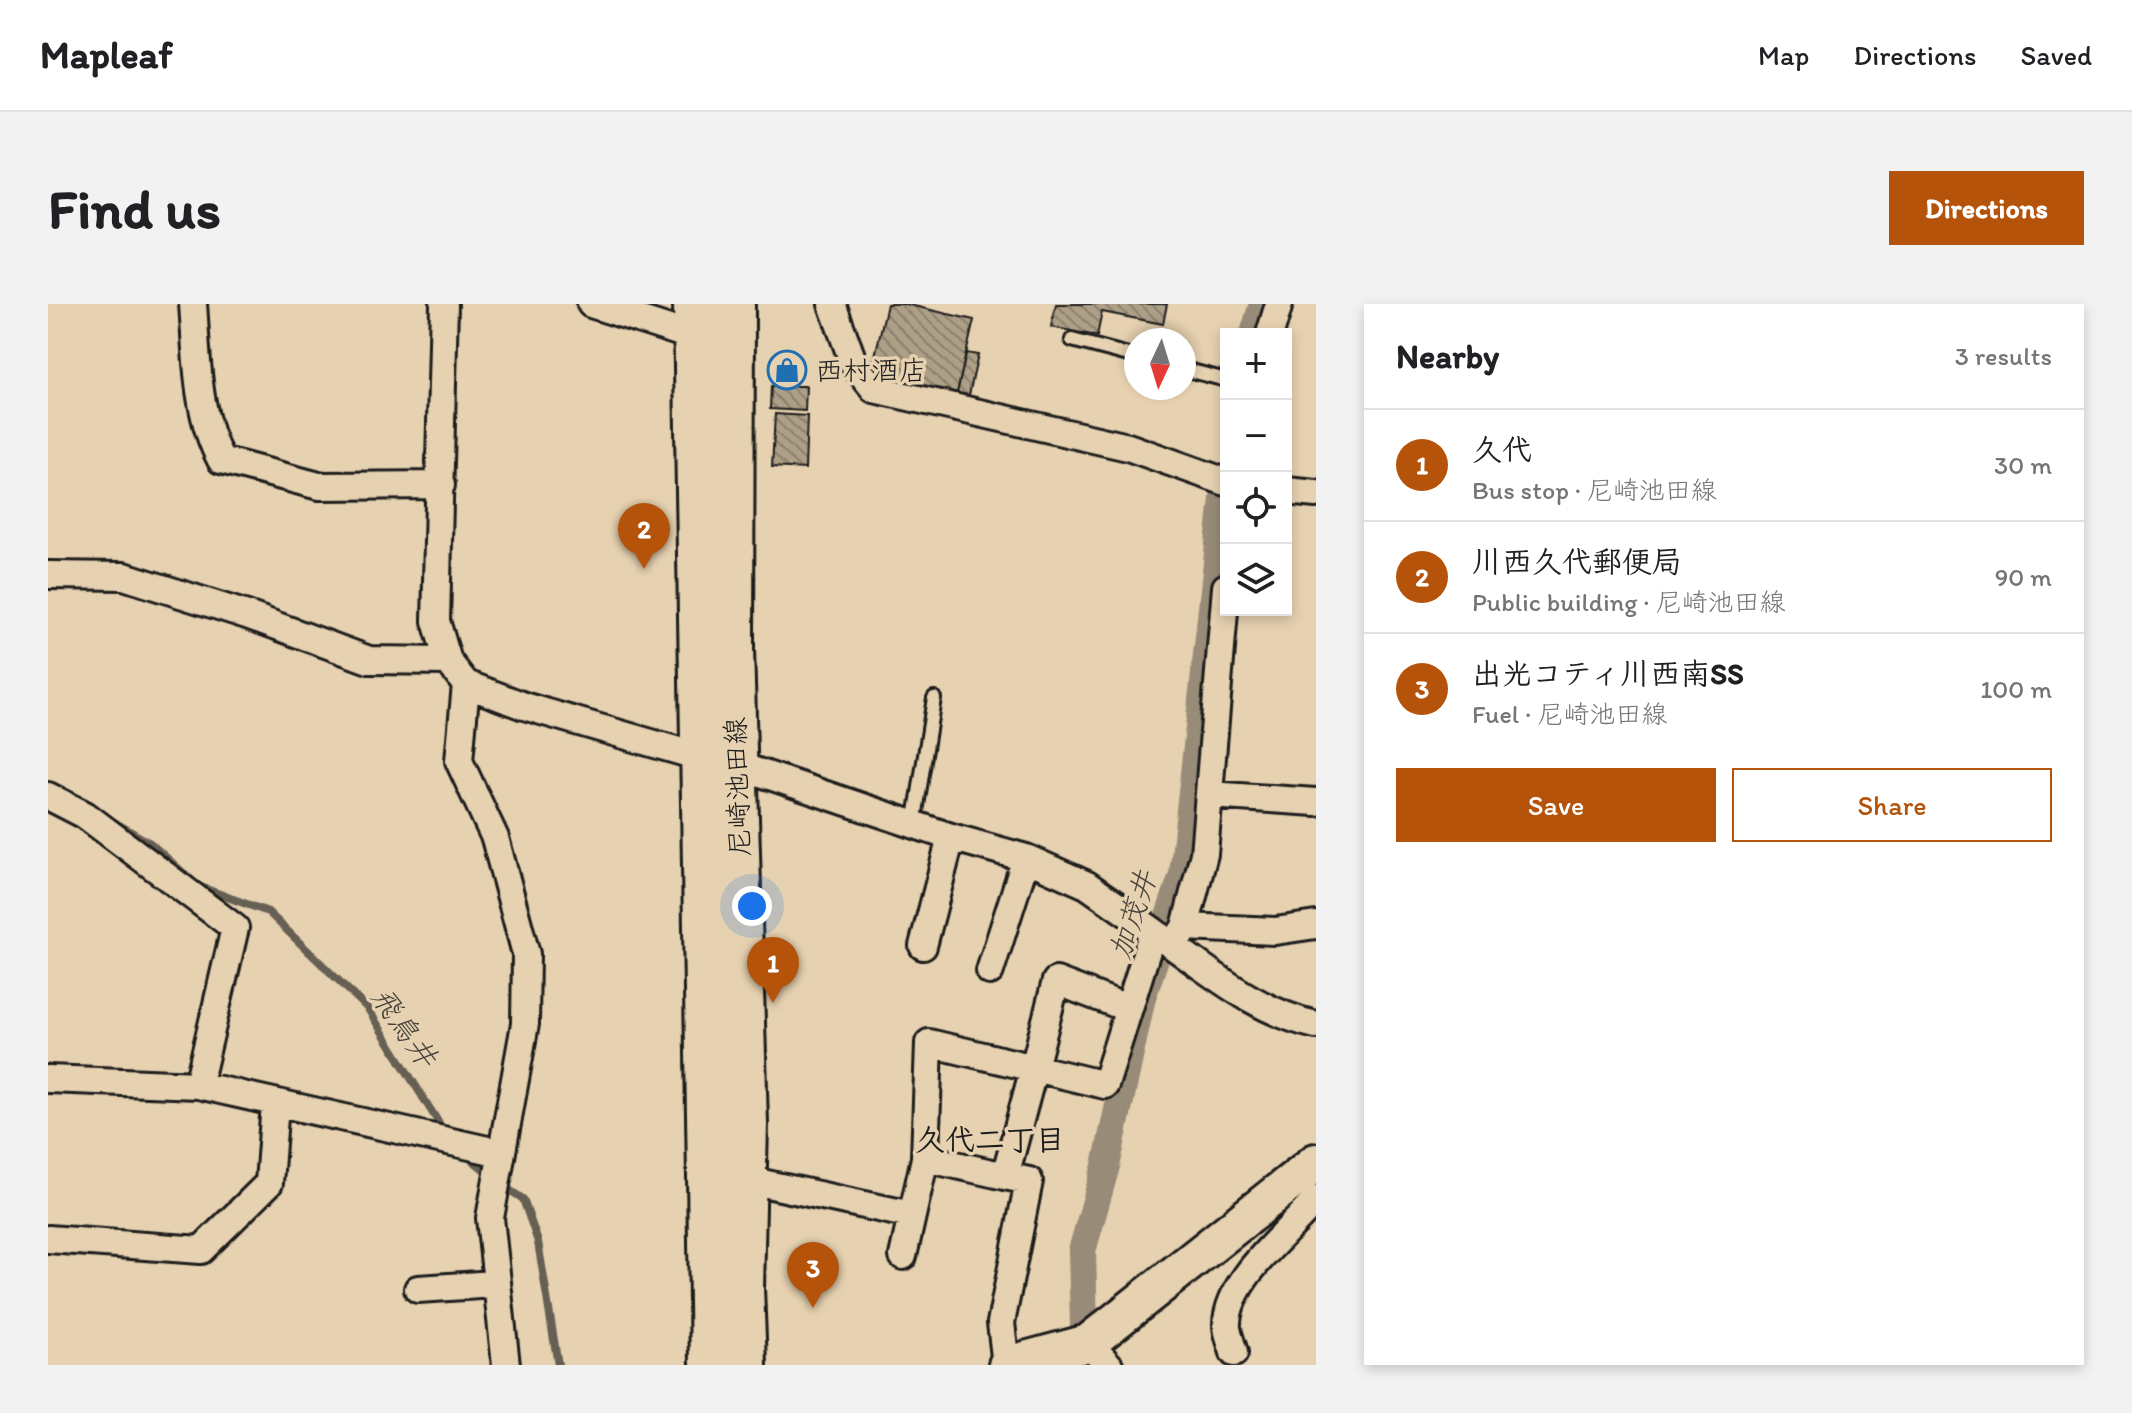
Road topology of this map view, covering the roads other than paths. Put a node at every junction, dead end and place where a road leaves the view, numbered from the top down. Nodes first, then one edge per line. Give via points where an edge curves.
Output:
1 (193, 304) edge
2 (444, 304) edge
3 (591, 304) edge
4 (734, 304) edge
5 (832, 304) edge
6 (1279, 304) edge
7 (694, 320) edge
8 (1272, 328) edge
9 (1072, 340) dead end
10 (1124, 354) edge
11 (1196, 372) edge
12 (1220, 378) edge
13 (1220, 480) edge
14 (441, 485) junction
15 (1292, 492) edge
16 (1316, 494) edge
17 (48, 575) edge
18 (1224, 616) edge
19 (448, 661) junction
20 (466, 684) junction
21 (934, 698) dead end
22 (720, 762) junction
23 (1209, 795) junction
24 (48, 796) edge
25 (1316, 802) edge
26 (914, 825) junction
27 (951, 837) junction
28 (1026, 858) junction
29 (1316, 925) edge
30 (1170, 935) junction
31 (923, 946) dead end
32 (990, 971) dead end
33 (1127, 1008) junction
34 (1316, 1025) edge
35 (1034, 1068) junction
36 (48, 1079) edge
37 (198, 1085) junction
38 (275, 1103) junction
39 (501, 1153) junction
40 (925, 1158) junction
41 (1316, 1162) edge
42 (1005, 1176) junction
43 (748, 1180) junction
44 (1316, 1199) edge
45 (911, 1215) junction
46 (48, 1239) edge
47 (903, 1256) dead end
48 (495, 1284) junction
49 (418, 1289) dead end
50 (1234, 1353) dead end
51 (1098, 1354) edge
52 (506, 1365) edge
53 (711, 1365) edge
54 (746, 1365) edge
55 (1006, 1365) edge

1 - 14 street via 200,388 211,442 221,460 319,486
2 - 14 street
3 - 7 street
4 - 22 main road, 尼崎池田線 via 733,649
5 - 13 street via 854,364 874,389 1128,447
6 - 8 street
7 - 22 main road, 尼崎池田線
9 - 10 lane
11 - 12 lane
14 - 19 street via 436,621
15 - 16 street
17 - 19 street via 124,576 369,660
18 - 23 street
19 - 20 street
20 - 22 street via 524,706
20 - 39 street via 459,761 495,838 526,954 525,1024
21 - 26 lane
22 - 26 street
22 - 43 main road, 尼崎池田線
22 - 53 main road, 尼崎池田線
23 - 25 street
23 - 30 street via 1204,854
24 - 37 street via 85,815 235,928
26 - 27 street
27 - 28 street
27 - 31 street
28 - 30 street via 1087,885
28 - 32 street
29 - 30 street
30 - 33 street
30 - 34 street via 1243,996 1282,1017
33 - 35 street via 1105,1085
33 - 35 street via 1056,981
35 - 40 street via 929,1043
35 - 42 street
36 - 37 street
37 - 38 street
38 - 39 street
38 - 46 street via 269,1183 201,1250
39 - 48 street via 490,1218
40 - 42 street
40 - 45 street
41 - 51 street
42 - 55 street via 1029,1181 1001,1323
43 - 45 street
43 - 54 main road, 尼崎池田線
44 - 50 street via 1234,1295 1226,1324
45 - 47 street
48 - 49 street
48 - 52 street
51 - 55 street

